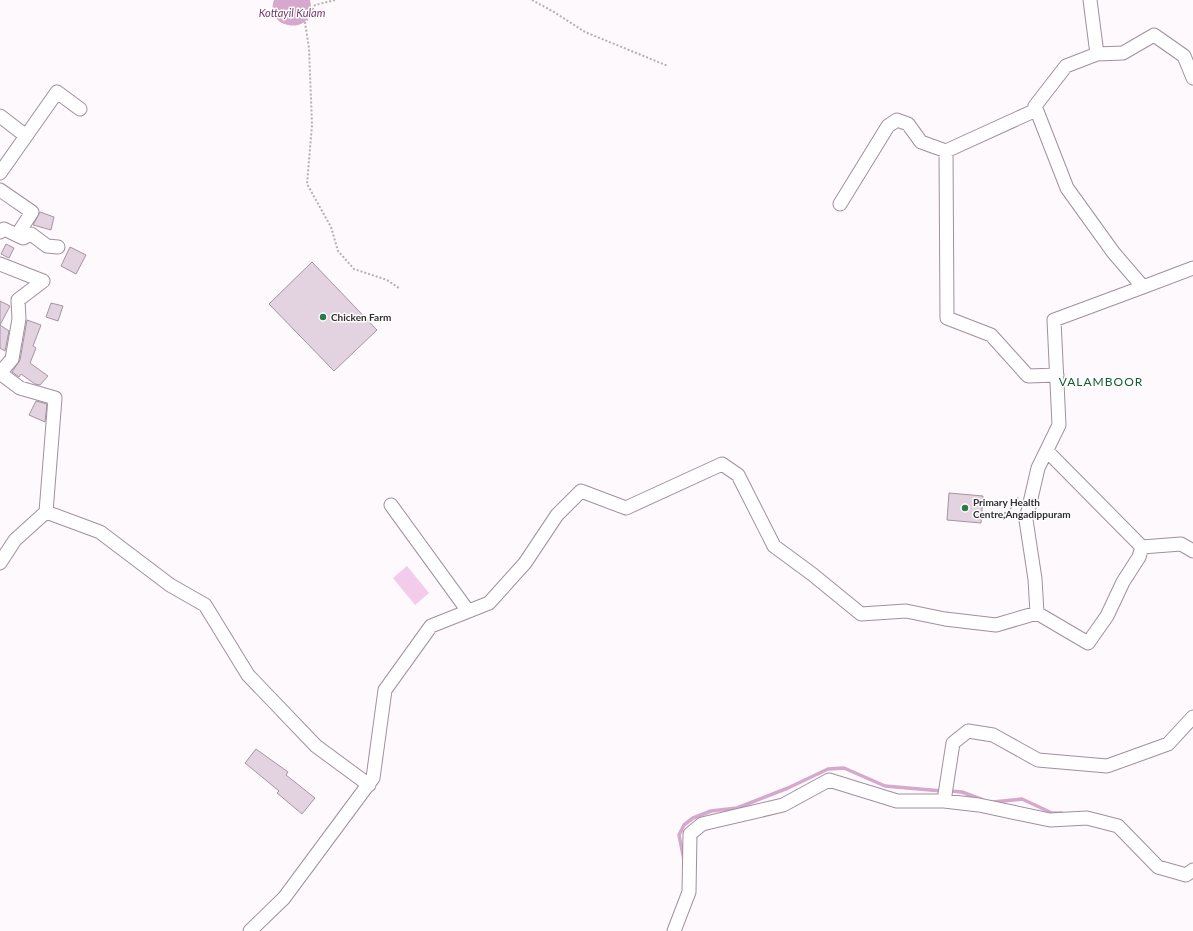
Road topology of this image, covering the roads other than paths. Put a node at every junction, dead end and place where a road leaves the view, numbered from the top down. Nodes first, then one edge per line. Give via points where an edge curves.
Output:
1 (1090, 0) edge
2 (1097, 54) junction
3 (1193, 78) edge
4 (80, 109) dead end
5 (1036, 110) junction
6 (0, 116) edge
7 (26, 136) junction
8 (946, 151) junction
9 (0, 173) edge
10 (0, 190) edge
11 (840, 204) dead end
12 (0, 232) edge
13 (17, 235) junction
14 (58, 247) dead end
15 (0, 264) edge
16 (1193, 268) edge
17 (1143, 287) junction
18 (0, 373) edge
19 (1057, 375) junction
20 (1046, 451) junction
21 (391, 505) dead end
22 (46, 512) junction
23 (1142, 547) junction
24 (1193, 551) edge
25 (0, 563) edge
26 (468, 611) junction
27 (1037, 613) junction
28 (1193, 717) edge
29 (369, 785) junction
30 (944, 801) junction
31 (1193, 870) edge
32 (250, 931) edge
33 (674, 931) edge

1 - 2 street
2 - 3 street via 1123,54 1154,35 1184,56
2 - 5 street via 1066,66 1035,106
4 - 7 street via 57,92
5 - 8 street
5 - 17 street via 1067,188 1113,252
6 - 7 street
7 - 9 street
8 - 11 street via 921,142 908,124 897,120 888,126
8 - 19 street via 947,318 992,335 1028,376
10 - 13 street via 32,212
12 - 13 street via 4,229
13 - 14 street via 23,238 31,234 47,246
15 - 18 street via 43,281 18,300 19,319 12,359
16 - 17 street
17 - 19 street via 1054,320
18 - 22 street via 20,388 55,398
19 - 20 street via 1059,425
20 - 23 street
20 - 27 street via 1037,471 1026,520
21 - 26 street
22 - 25 street via 15,540
22 - 29 street via 100,532 170,585 205,605 248,675 316,746
23 - 24 street via 1181,544
23 - 27 street via 1107,616 1088,643
26 - 27 street via 489,603 525,563 557,515 581,491 626,508 722,464 738,475 774,546 861,614 906,611 996,625
26 - 29 street via 431,626 385,690 373,778
28 - 30 street via 1168,744 1108,766 1038,760 993,735 968,731 953,743
29 - 32 street via 284,898
30 - 31 street via 979,805 1050,820 1087,818 1118,826 1158,867 1186,875
30 - 33 street via 897,801 829,780 783,805 702,824 690,834 689,892

